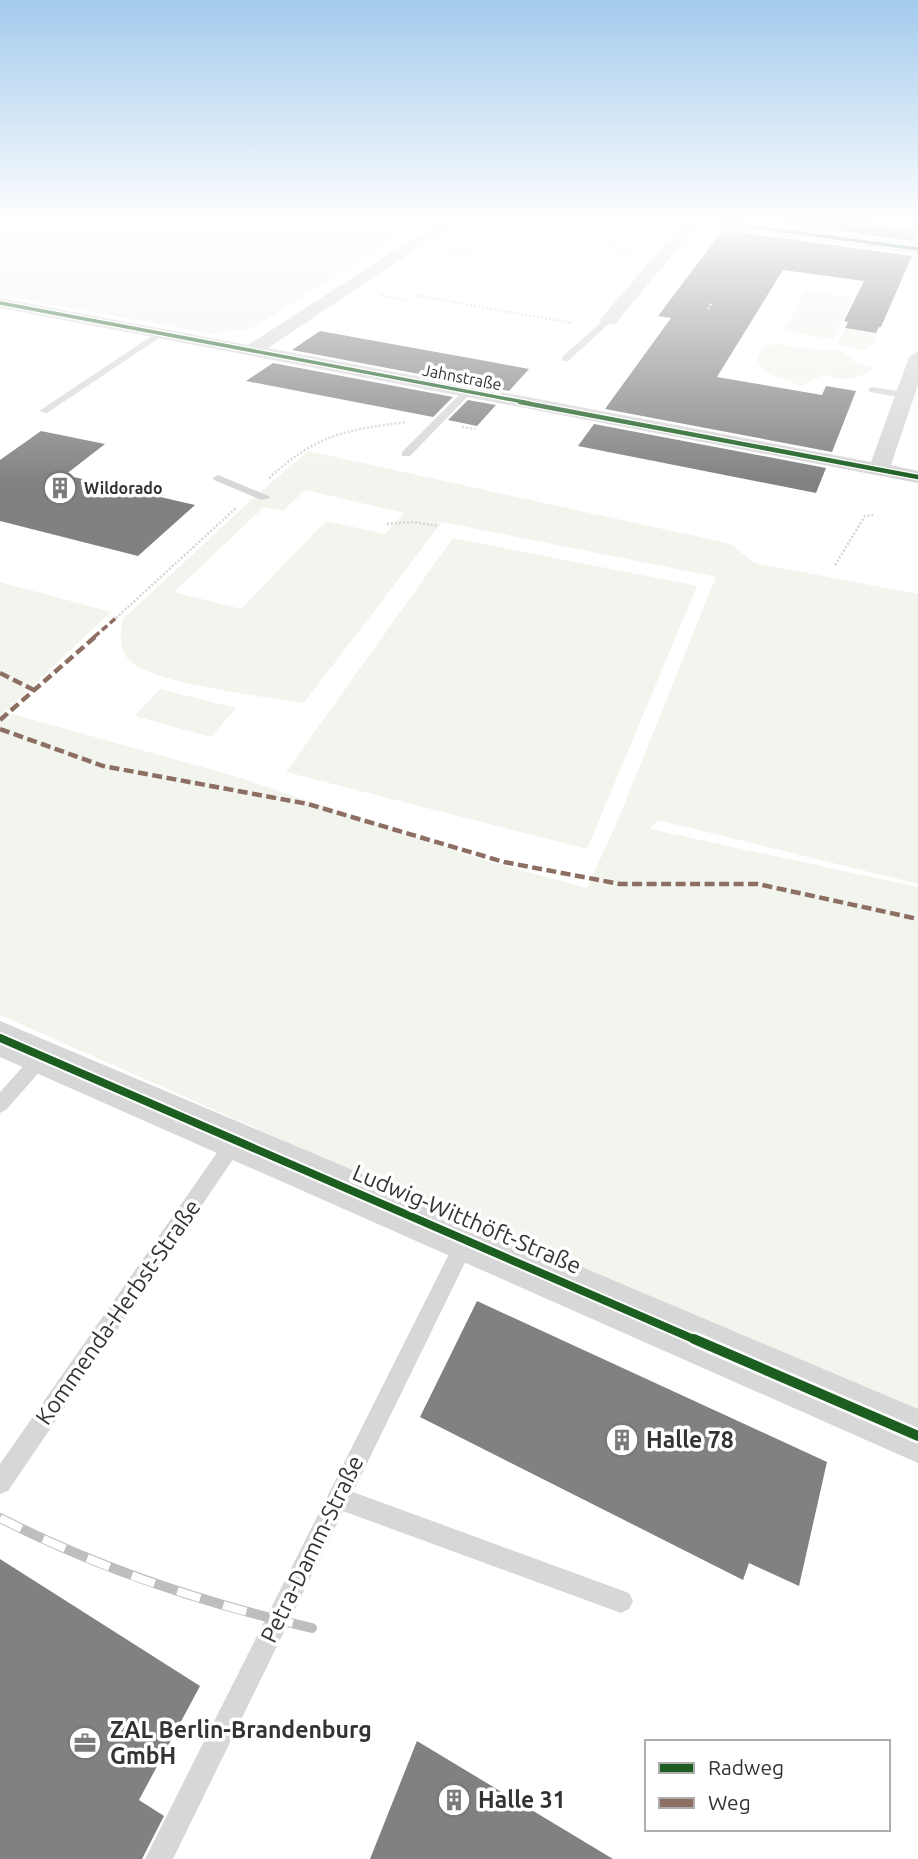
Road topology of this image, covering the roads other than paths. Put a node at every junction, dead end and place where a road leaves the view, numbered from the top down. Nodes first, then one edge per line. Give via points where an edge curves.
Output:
1 (35, 310) edge
2 (314, 310) edge
3 (619, 310) edge
4 (610, 320) joint
5 (159, 334) junction
6 (251, 351) junction
7 (918, 357) edge
8 (565, 359) dead end
9 (872, 390) dead end
10 (467, 392) junction
11 (904, 395) junction
12 (44, 411) dead end
13 (406, 454) dead end
14 (879, 470) junction
15 (918, 477) edge
16 (218, 478) dead end
17 (265, 498) dead end
18 (0, 1038) edge
19 (43, 1056) junction
20 (0, 1105) edge
21 (236, 1140) junction
22 (466, 1240) junction
23 (918, 1436) edge
24 (0, 1483) edge
25 (338, 1498) junction
26 (621, 1601) dead end
27 (159, 1859) edge

1 - 5 street, Jahnstraße
2 - 6 street
3 - 4 street
4 - 8 lane
5 - 6 street, Jahnstraße
5 - 12 lane
6 - 10 street, Jahnstraße
7 - 11 street
9 - 11 lane
10 - 13 lane
10 - 14 street, Jahnstraße
11 - 14 street
14 - 15 street, Jahnstraße
16 - 17 lane
18 - 19 street, Ludwig-Witthöft-Straße
19 - 20 lane
19 - 21 street, Ludwig-Witthöft-Straße
21 - 22 street, Ludwig-Witthöft-Straße
21 - 24 lane, Kommenda-Herbst-Straße
22 - 23 street, Ludwig-Witthöft-Straße
22 - 25 lane, Petra-Damm-Straße
25 - 26 lane
25 - 27 lane, Petra-Damm-Straße

